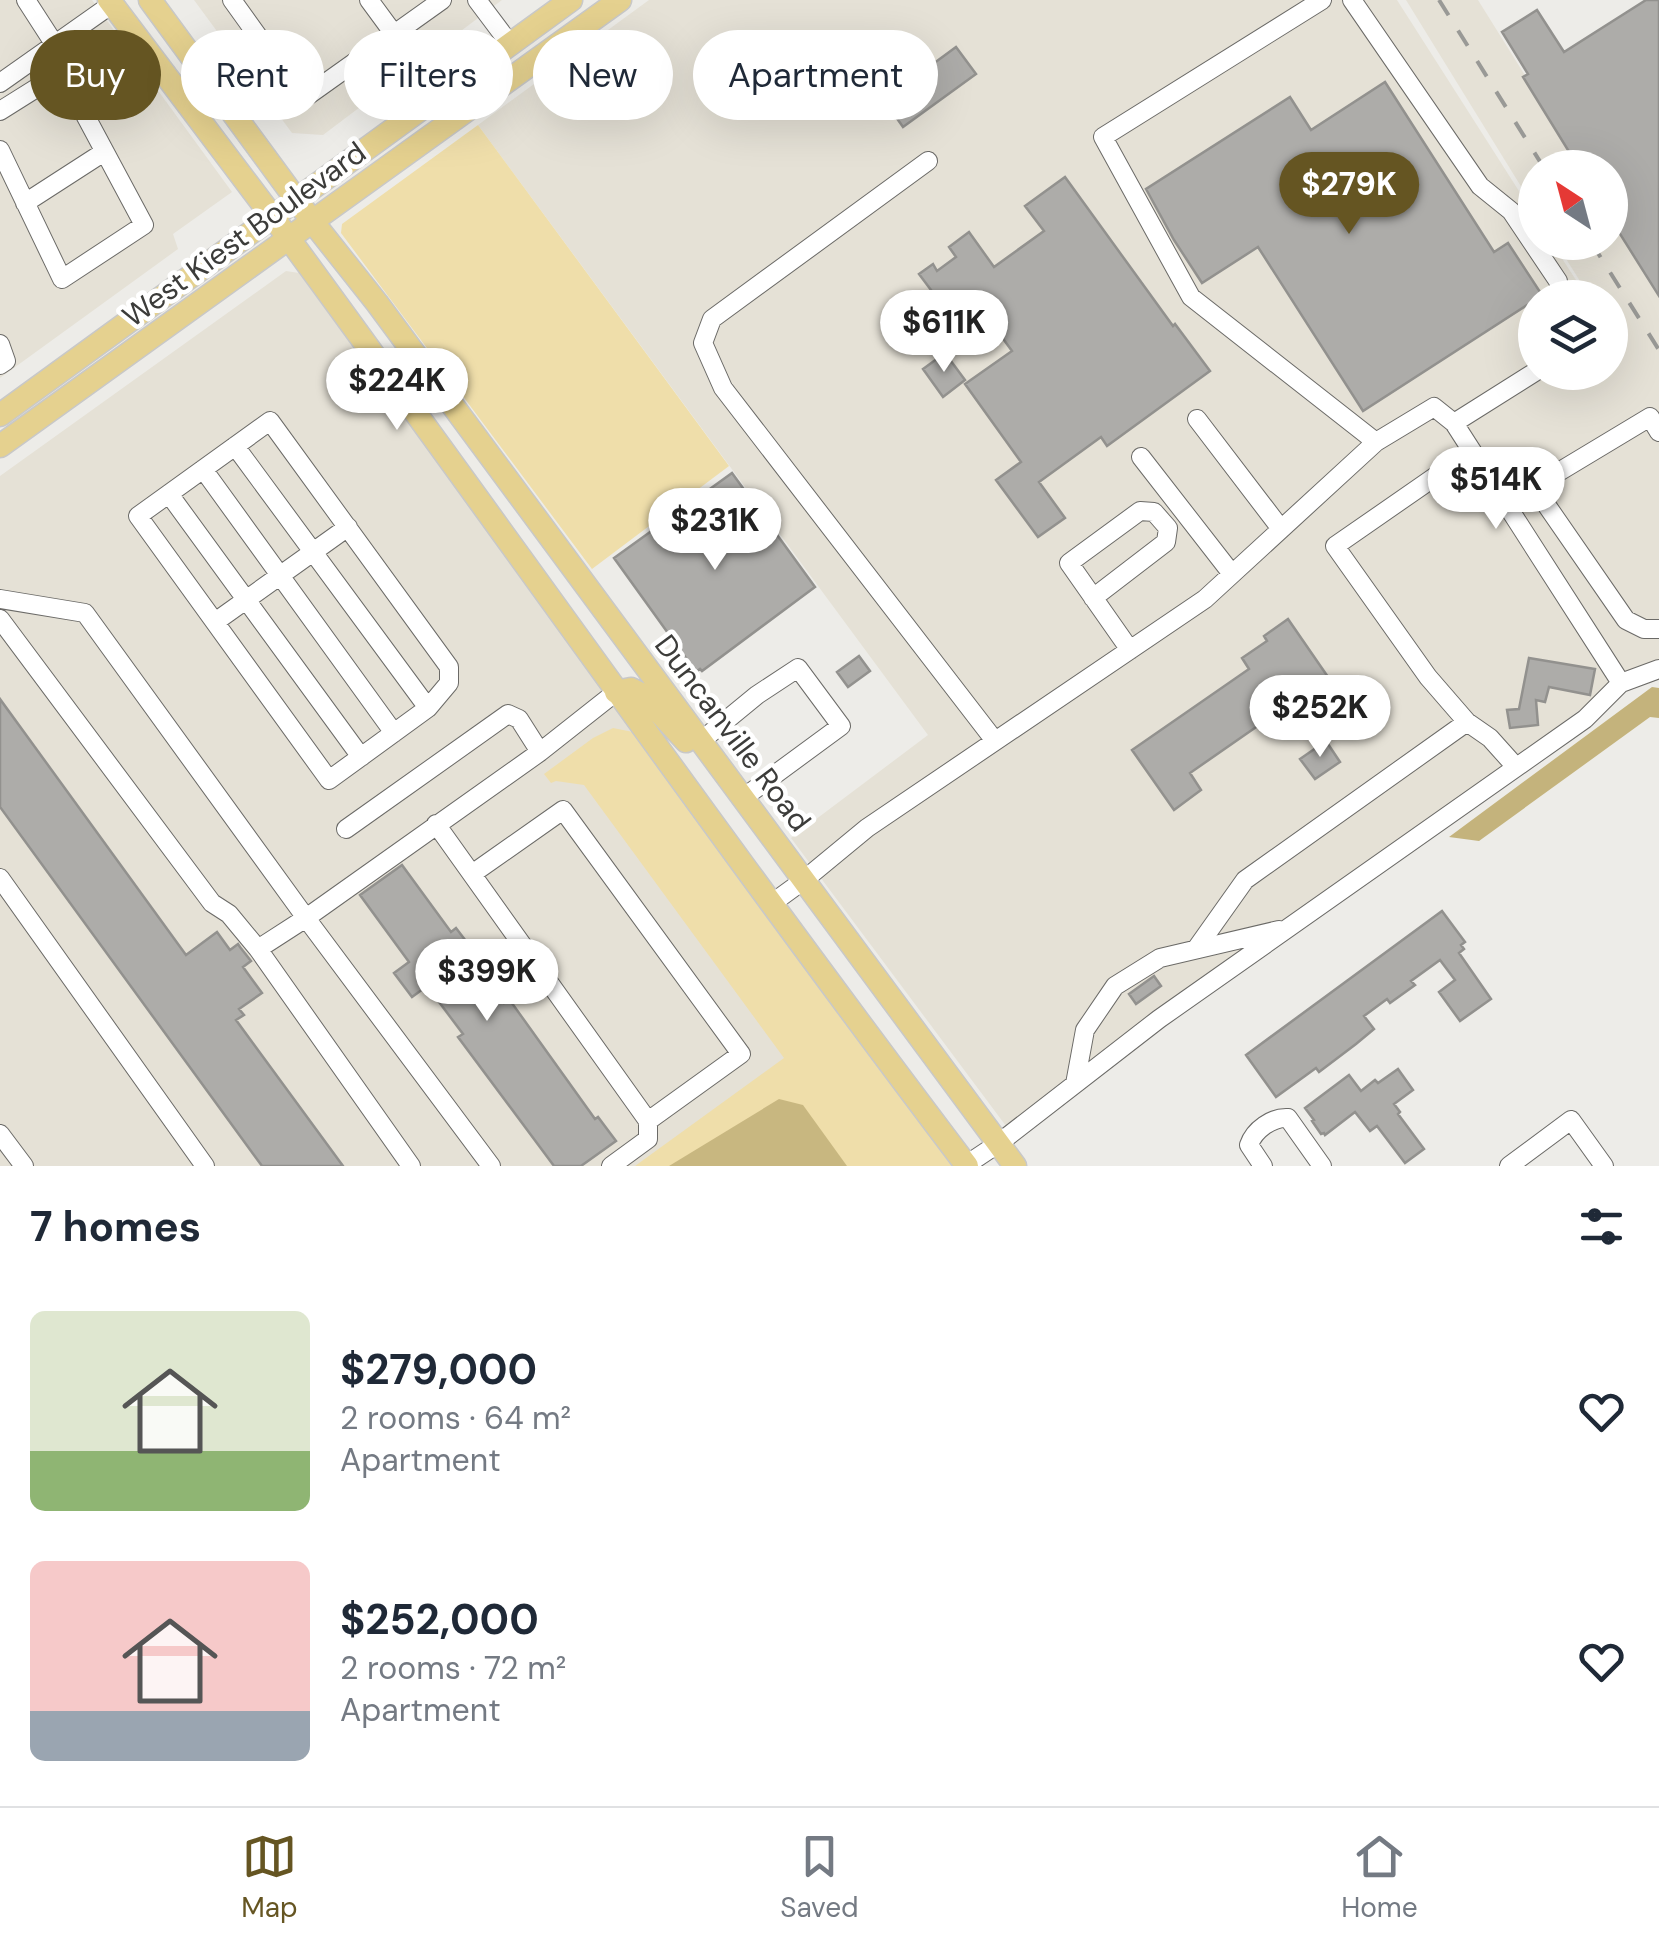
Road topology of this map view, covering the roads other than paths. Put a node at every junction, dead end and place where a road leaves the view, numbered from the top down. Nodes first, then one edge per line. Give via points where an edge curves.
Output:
1 (26, 0) edge
2 (150, 0) edge
3 (232, 0) edge
4 (368, 0) edge
5 (442, 0) edge
6 (476, 0) edge
7 (570, 0) edge
8 (620, 0) edge
9 (1322, 0) edge
10 (1352, 0) edge
11 (113, 1) edge
12 (45, 30) edge
13 (75, 30) edge
14 (391, 30) edge
15 (400, 30) edge
16 (499, 30) edge
17 (513, 42) edge
18 (513, 48) edge
19 (30, 59) edge
20 (526, 68) junction
21 (344, 70) edge
22 (3, 75) edge
23 (20, 98) junction
24 (0, 111) edge
25 (405, 120) edge
26 (0, 150) edge
27 (104, 152) junction
28 (928, 161) dead end
29 (295, 199) junction
30 (25, 203) junction
31 (272, 217) junction
32 (312, 221) junction
33 (288, 238) junction
34 (1556, 280) edge
35 (0, 344) edge
36 (0, 365) edge
37 (1518, 383) edge
38 (0, 415) edge
39 (1196, 420) dead end
40 (1454, 423) junction
41 (1659, 432) edge
42 (1376, 442) junction
43 (0, 446) edge
44 (235, 446) junction
45 (1472, 450) junction
46 (1140, 457) dead end
47 (204, 469) junction
48 (169, 494) junction
49 (1549, 508) junction
50 (1519, 524) junction
51 (348, 527) junction
52 (1281, 529) junction
53 (313, 552) junction
54 (1232, 574) junction
55 (280, 575) junction
56 (1093, 598) junction
57 (0, 599) edge
58 (246, 600) junction
59 (0, 619) edge
60 (214, 622) junction
61 (1659, 630) edge
62 (1130, 650) junction
63 (646, 666) junction
64 (1659, 669) edge
65 (1621, 684) junction
66 (616, 692) junction
67 (428, 708) junction
68 (1466, 722) junction
69 (394, 733) junction
70 (995, 741) junction
71 (701, 742) junction
72 (540, 752) junction
73 (361, 757) junction
74 (1516, 767) junction
75 (743, 798) junction
76 (436, 824) junction
77 (346, 829) dead end
78 (472, 874) junction
79 (0, 878) edge
80 (804, 880) junction
81 (772, 904) junction
82 (306, 918) junction
83 (1288, 928) junction
84 (258, 949) junction
85 (1196, 949) junction
86 (1075, 1084) junction
87 (648, 1121) junction
88 (0, 1134) edge
89 (999, 1144) junction
90 (24, 1166) edge
91 (205, 1166) edge
92 (411, 1166) edge
93 (491, 1166) edge
94 (611, 1166) edge
95 (966, 1166) edge
96 (1016, 1166) edge
97 (1263, 1166) edge
98 (1322, 1166) edge
99 (1509, 1166) edge
100 (1604, 1166) edge

1 - 12 street
2 - 29 main road, Duncanville Road
3 - 21 street via 303,99
4 - 14 street
5 - 15 street
6 - 16 street
7 - 17 main road, West Kiest Boulevard
8 - 20 main road, West Kiest Boulevard
9 - 42 street via 1102,136 1191,297
10 - 34 street via 1480,186 1511,211
11 - 13 street
11 - 31 main road
18 - 20 main road
19 - 22 street
20 - 32 main road, West Kiest Boulevard
22 - 23 street
23 - 24 street
23 - 27 street via 62,72
25 - 29 main road, West Kiest Boulevard
26 - 30 street
27 - 30 street
27 - 30 street via 144,226 62,280
28 - 70 street via 712,319 703,343 723,388
29 - 31 main road, West Kiest Boulevard
29 - 32 main road, Duncanville Road
31 - 33 main road
31 - 38 main road, West Kiest Boulevard
32 - 33 main road, West Kiest Boulevard
32 - 63 main road, Duncanville Road
33 - 43 main road, West Kiest Boulevard
33 - 66 main road
35 - 36 street via 6,361
37 - 40 street
39 - 52 street
40 - 42 street via 1434,407
40 - 45 street
41 - 49 street via 1650,417 1542,482
42 - 52 street
44 - 47 street
44 - 51 street via 270,420
44 - 53 street
45 - 50 street
45 - 68 street via 1335,546
46 - 54 street
47 - 48 street
47 - 55 street
48 - 58 street
48 - 60 street via 138,516
49 - 50 street
49 - 61 street via 1626,620
50 - 65 street
51 - 53 street
51 - 67 street via 449,667 450,683
52 - 54 street
53 - 55 street
53 - 67 street
54 - 62 street
55 - 58 street
55 - 69 street
56 - 56 street via 1069,563 1140,511 1154,512 1168,528 1166,542
56 - 62 street
57 - 82 street via 85,614
58 - 60 street
58 - 73 street
59 - 84 street via 212,903
60 - 73 street via 329,780
62 - 70 street
63 - 66 main road
63 - 71 main road, Duncanville Road
64 - 65 street
65 - 74 street via 1585,719
66 - 71 main road via 631,688 644,695 687,742
66 - 72 street
66 - 81 main road
67 - 69 street
68 - 74 street
68 - 85 street via 1245,880
69 - 73 street
70 - 80 street
71 - 75 main road, Duncanville Road
71 - 75 street via 798,668 841,726
72 - 76 street
72 - 77 street via 519,719 508,714
74 - 83 street
75 - 80 main road, Duncanville Road
76 - 78 street
76 - 82 street
78 - 87 street
78 - 87 street via 563,810 741,1054
79 - 91 street
80 - 81 street
80 - 89 main road, Duncanville Road
81 - 95 main road
82 - 84 street
82 - 93 street
83 - 85 street
83 - 86 street
84 - 92 street
85 - 86 street via 1160,958 1116,986 1084,1030
86 - 89 street
87 - 94 street via 648,1139
88 - 90 street
89 - 95 street
89 - 96 main road, Duncanville Road
97 - 98 street via 1249,1145 1277,1118 1288,1118
99 - 100 street via 1571,1120

